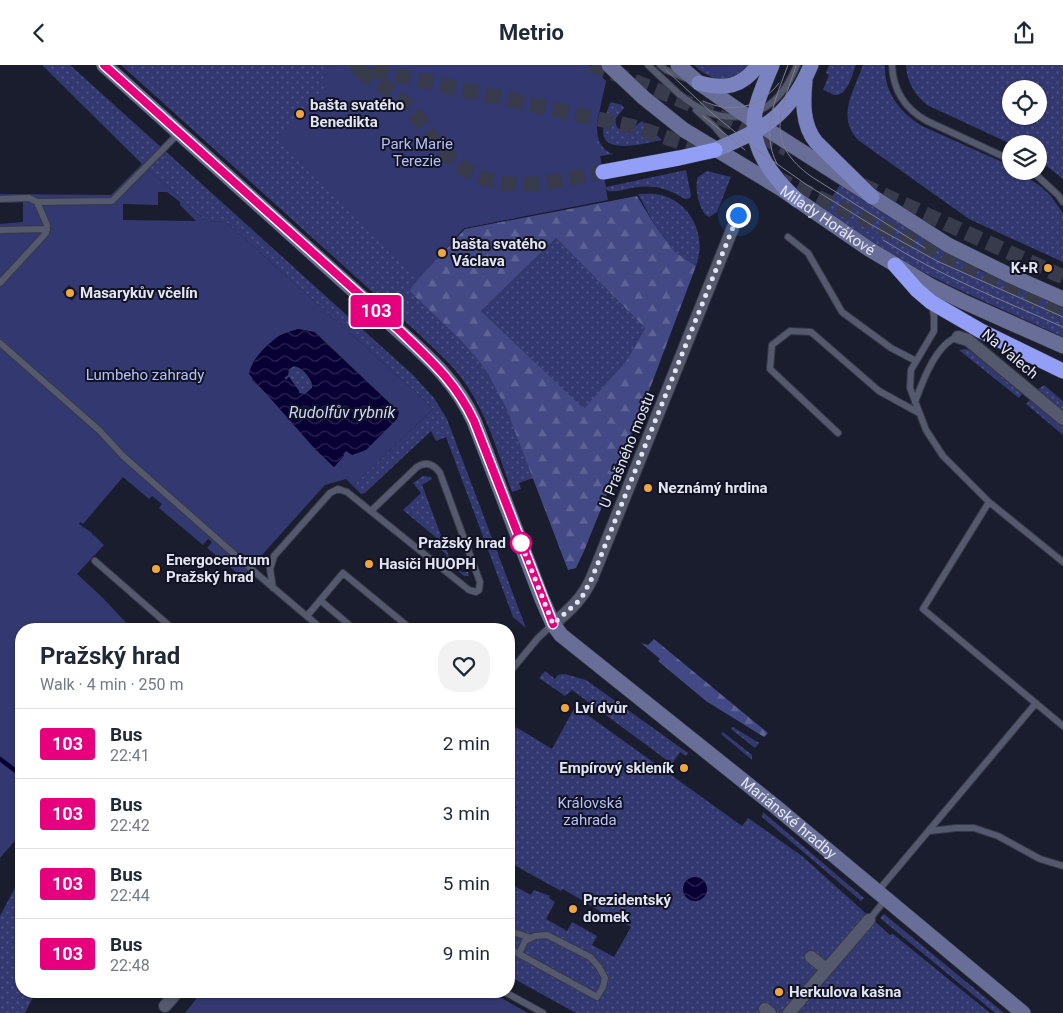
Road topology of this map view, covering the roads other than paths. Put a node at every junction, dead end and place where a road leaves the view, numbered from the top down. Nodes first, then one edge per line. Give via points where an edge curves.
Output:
1 (104, 65) edge
2 (609, 65) edge
3 (648, 65) edge
4 (660, 65) edge
5 (678, 65) edge
6 (758, 65) edge
7 (772, 65) edge
8 (797, 65) edge
9 (811, 65) edge
10 (892, 65) edge
11 (805, 81) junction
12 (699, 83) junction
13 (678, 93) junction
14 (755, 121) junction
15 (179, 132) junction
16 (722, 147) junction
17 (1002, 156) edge
18 (602, 172) tunnel mouth
19 (1042, 180) edge
20 (872, 197) junction
21 (0, 199) edge
22 (797, 200) junction
23 (37, 202) junction
24 (1063, 203) edge
25 (738, 215) dead end
26 (47, 229) junction
27 (0, 230) edge
28 (788, 237) dead end
29 (895, 265) junction
30 (0, 283) edge
31 (1063, 299) edge
32 (931, 302) junction
33 (958, 337) joint
34 (0, 343) edge
35 (1063, 346) edge
36 (916, 361) junction
37 (1063, 371) edge
38 (914, 403) junction
39 (919, 413) junction
40 (1063, 419) edge
41 (838, 433) dead end
42 (989, 502) junction
43 (372, 511) junction
44 (94, 561) dead end
45 (1063, 562) edge
46 (273, 588) junction
47 (320, 601) junction
48 (307, 616) junction
49 (166, 623) edge
50 (315, 623) edge
51 (347, 623) edge
52 (404, 623) edge
53 (553, 624) junction
54 (515, 666) edge
55 (1036, 703) junction
56 (1063, 726) edge
57 (930, 831) junction
58 (1063, 866) edge
59 (882, 895) junction
60 (869, 920) joint
61 (515, 933) edge
62 (530, 938) junction
63 (515, 951) edge
64 (520, 954) junction
65 (811, 957) dead end
66 (826, 969) junction
67 (172, 998) edge
68 (515, 998) edge
69 (165, 1006) dead end
70 (797, 1010) edge
71 (543, 1013) edge
72 (1023, 1013) edge

1 - 15 main road, Mariánské hradby
2 - 16 main road, Milady Horákové via 690,134
3 - 13 lane
4 - 12 lane
5 - 12 main road
6 - 12 main road via 747,78 733,85 720,87
7 - 14 main road
8 - 14 lane via 780,96
9 - 11 main road
10 - 17 lane via 898,92 916,115
11 - 14 main road via 786,109
11 - 20 main road via 804,108 810,133
12 - 14 main road
13 - 14 lane via 708,113
13 - 16 lane via 714,126
14 - 16 main road
14 - 20 main road
14 - 22 main road via 756,142 766,165
15 - 23 lane via 112,201
15 - 53 main road, Mariánské hradby via 450,380 477,428
16 - 18 highway
16 - 22 main road, Milady Horákové via 741,166
19 - 24 lane
20 - 31 main road via 956,249
21 - 23 lane via 30,198
22 - 29 main road, Milady Horákové
23 - 26 lane
25 - 53 street, U Prašného mostu via 587,590 576,605
26 - 27 lane
26 - 30 lane
28 - 36 lane via 808,253 842,312 891,348
29 - 32 highway
29 - 35 main road, Milady Horákové via 964,302
32 - 36 lane via 934,331
32 - 37 highway via 981,331
33 - 38 lane via 948,343 929,366
33 - 40 street, Na Valech via 968,340
34 - 46 lane
36 - 38 lane via 911,370 910,389
38 - 39 lane
39 - 41 lane via 879,391 811,332 790,331 772,345 770,369
39 - 42 lane via 943,456
42 - 45 lane
42 - 55 lane via 923,609
43 - 43 lane via 469,589 479,590 480,582 435,467 429,464 417,467
43 - 46 lane via 348,491 334,490 274,556 270,569
44 - 49 lane
46 - 48 lane
47 - 48 lane
47 - 51 lane
47 - 52 lane via 343,573
48 - 50 lane
53 - 54 lane, U Prašného mostu
53 - 59 main road, Mariánské hradby via 567,641 740,777
55 - 56 lane
55 - 57 lane
57 - 58 lane via 974,828 998,836 1040,859
57 - 59 lane
59 - 60 lane
59 - 72 main road, Mariánské hradby
60 - 66 street
61 - 62 lane
62 - 64 lane via 525,941
62 - 64 lane via 547,935 590,957 605,978 597,997
63 - 64 lane
65 - 66 street
66 - 70 street
67 - 69 street
68 - 71 lane

